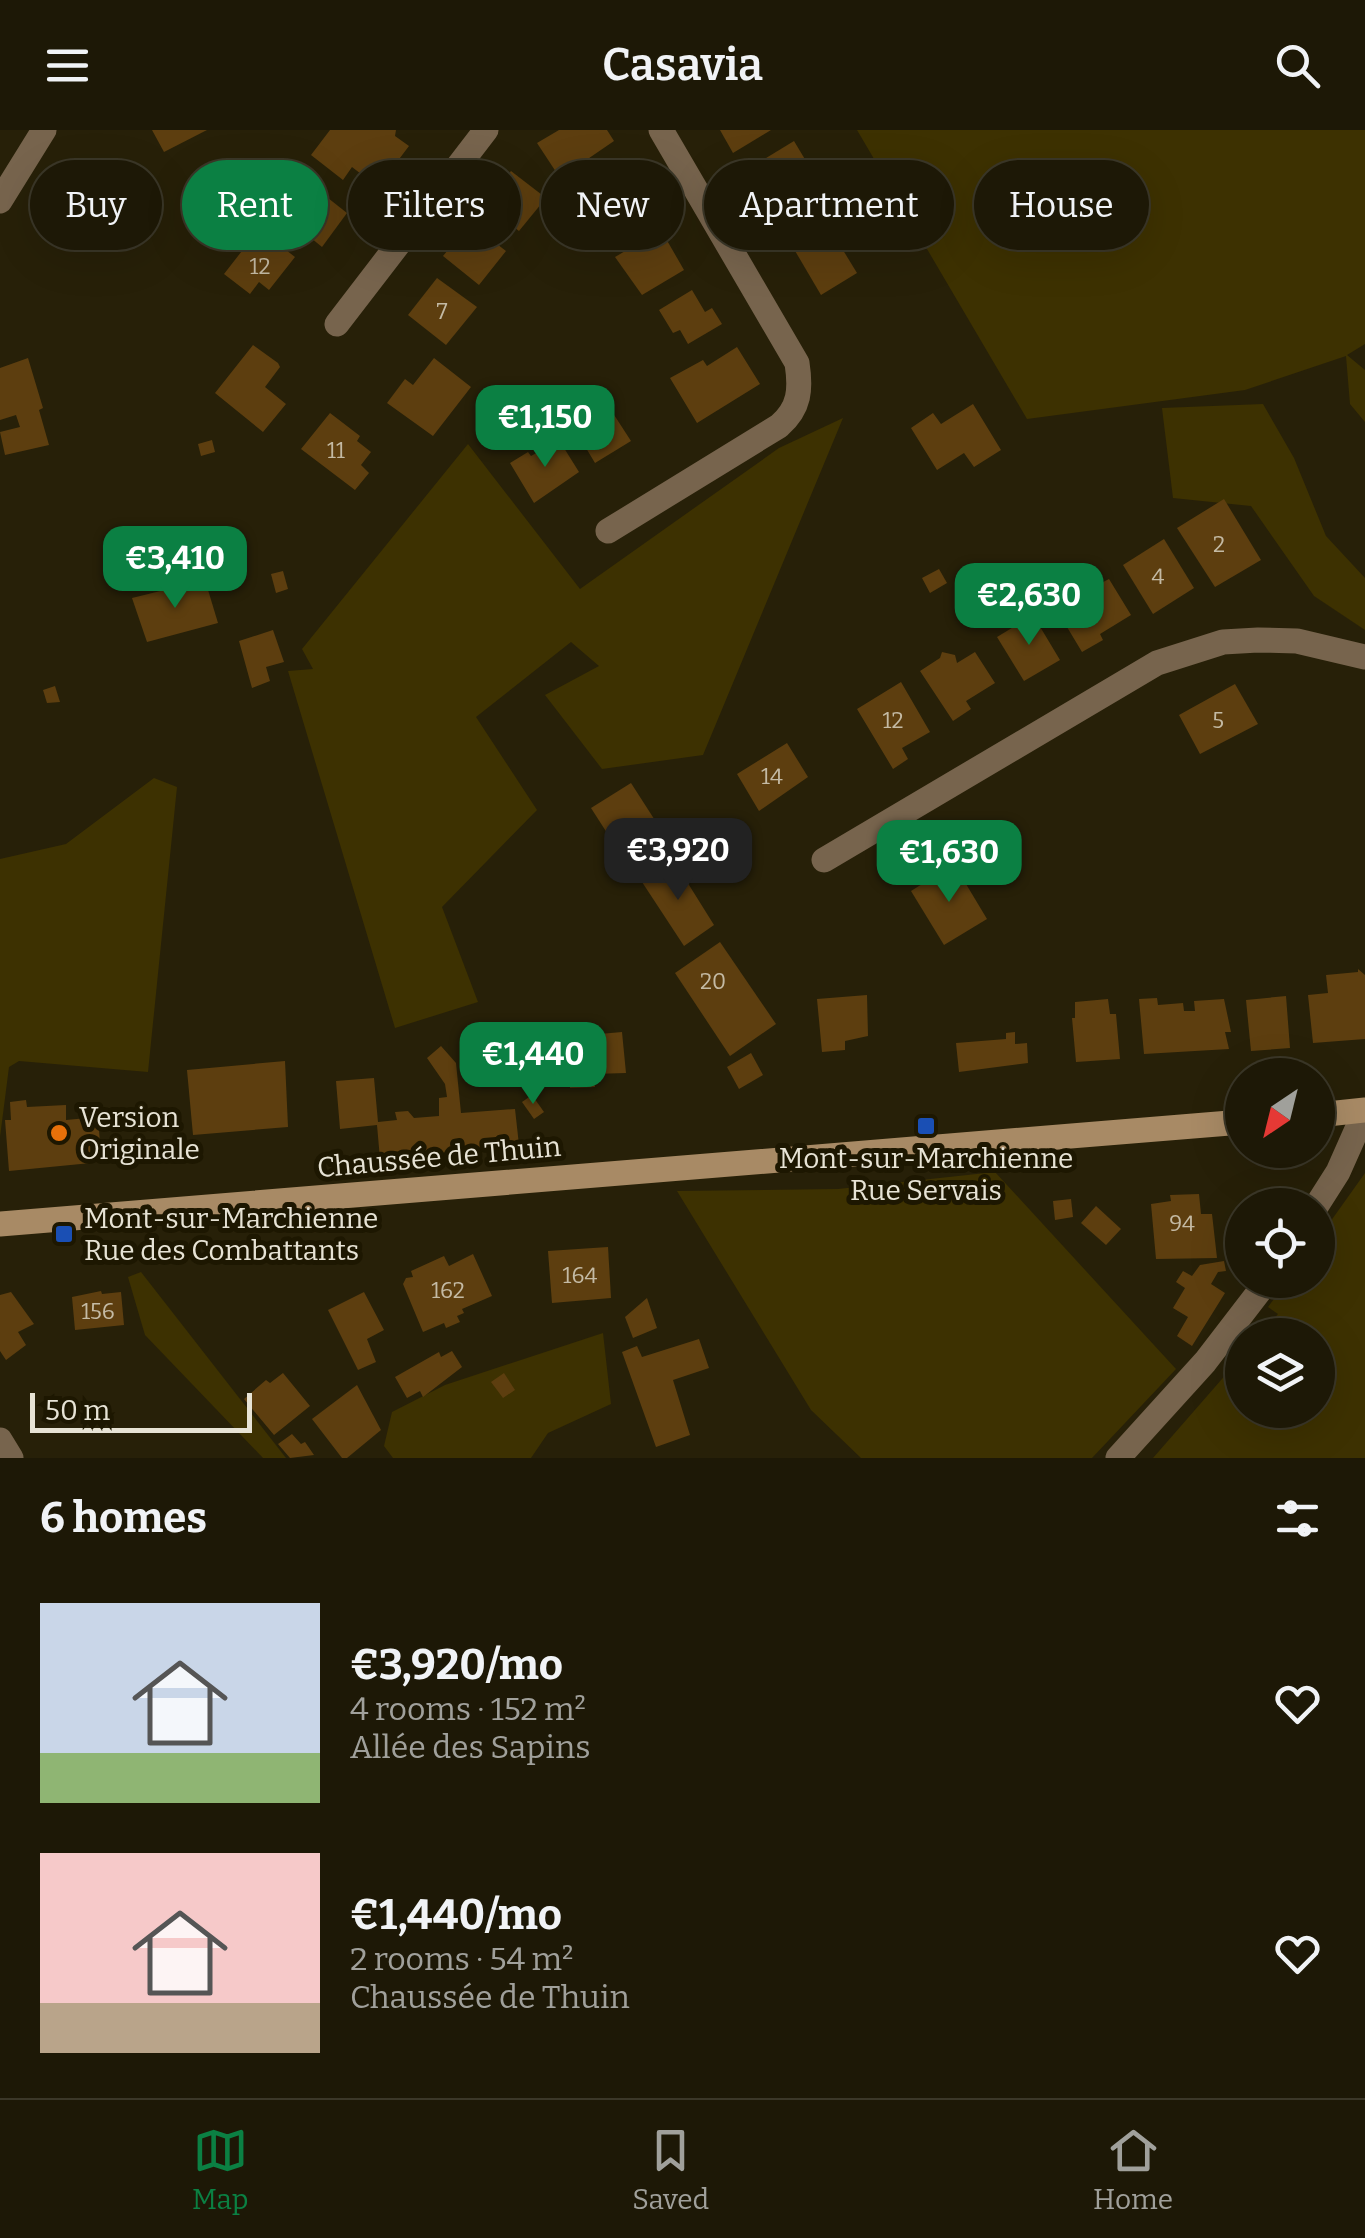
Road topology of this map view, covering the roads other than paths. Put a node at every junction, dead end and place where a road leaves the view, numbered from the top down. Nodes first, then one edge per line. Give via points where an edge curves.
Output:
1 (44, 130) edge
2 (486, 130) edge
3 (661, 130) edge
4 (8, 168) edge
5 (0, 200) edge
6 (337, 324) dead end
7 (608, 531) dead end
8 (1365, 656) edge
9 (824, 860) dead end
10 (1365, 1110) edge
11 (1335, 1113) edge
12 (1225, 1123) edge
13 (1328, 1188) edge
14 (0, 1224) edge
15 (1254, 1298) edge
16 (0, 1440) edge
17 (11, 1458) edge
18 (1118, 1458) edge

1 - 4 street
2 - 6 street
3 - 7 street via 797,363 798,402 780,426
4 - 5 street
8 - 9 street via 1258,640 1224,642 1157,663
10 - 11 main road
10 - 13 street
12 - 14 main road, Chaussée de Thuin
15 - 18 street
16 - 17 street

